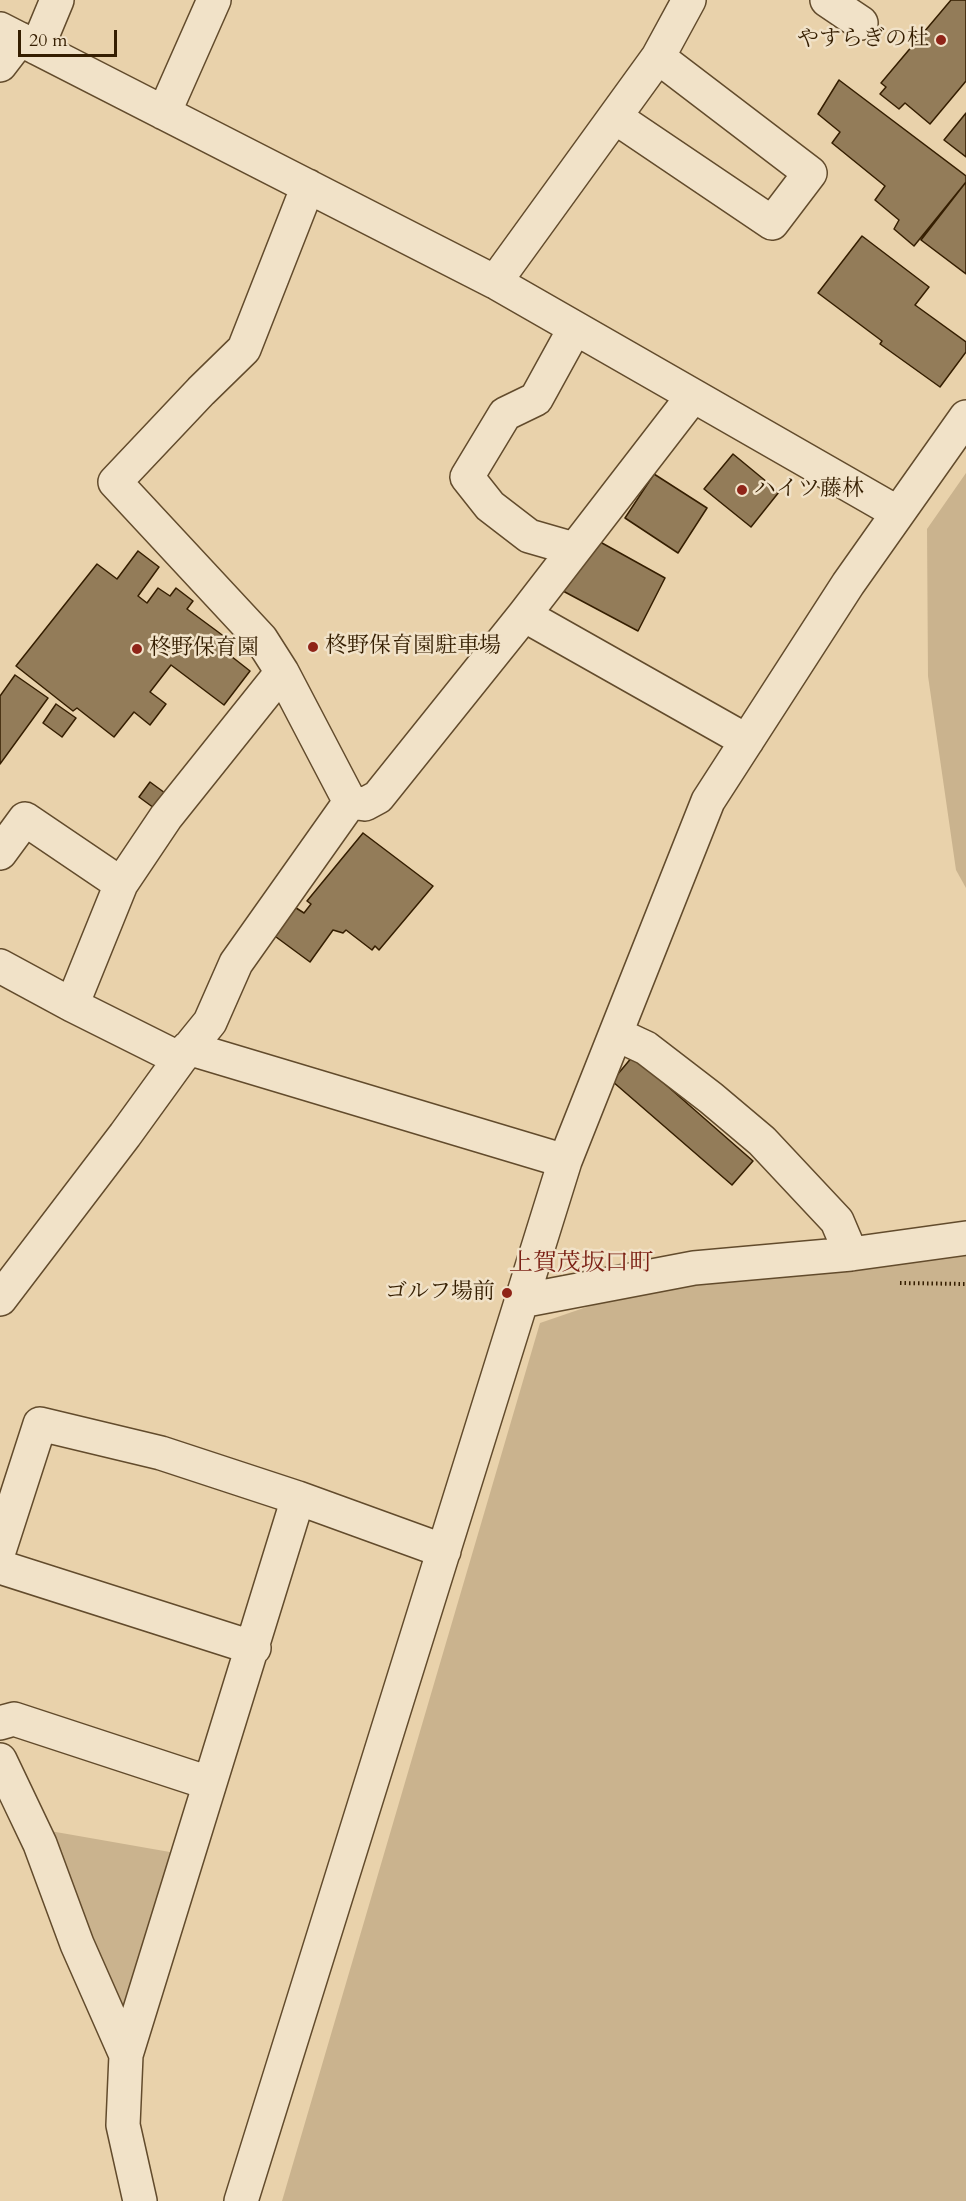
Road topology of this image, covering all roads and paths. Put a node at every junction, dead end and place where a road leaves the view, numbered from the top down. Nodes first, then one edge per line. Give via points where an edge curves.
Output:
1 (57, 0) edge
2 (214, 0) edge
3 (689, 0) edge
4 (827, 0) edge
5 (861, 23) dead end
6 (19, 39) edge
7 (658, 57) junction
8 (0, 65) edge
9 (164, 113) junction
10 (615, 117) junction
11 (308, 186) junction
12 (495, 282) junction
13 (575, 328) junction
14 (693, 396) junction
15 (966, 417) edge
16 (898, 513) junction
17 (574, 549) junction
18 (524, 615) junction
19 (282, 672) junction
20 (747, 741) junction
21 (350, 802) junction
22 (0, 853) edge
23 (121, 884) junction
24 (0, 966) edge
25 (72, 1005) junction
26 (616, 1034) junction
27 (184, 1054) junction
28 (566, 1161) junction
29 (966, 1238) edge
30 (851, 1254) junction
31 (0, 1299) edge
32 (521, 1301) junction
33 (298, 1498) junction
34 (0, 1548) edge
35 (444, 1551) junction
36 (0, 1567) edge
37 (254, 1648) junction
38 (0, 1723) edge
39 (0, 1760) edge
40 (209, 1783) junction
41 (126, 2055) junction
42 (140, 2201) edge
43 (241, 2201) edge

1 - 6 street
2 - 9 street
3 - 7 street
4 - 5 street
6 - 8 street
6 - 9 street
7 - 10 street
7 - 10 street via 810,173 772,223
9 - 11 street
10 - 12 street
11 - 12 street
11 - 19 street via 244,349 115,482 261,639
12 - 13 street
13 - 14 street
13 - 17 street via 536,399 505,414 467,477 490,506 529,536
14 - 16 street
14 - 17 street
15 - 16 street
16 - 20 street
17 - 18 street
18 - 20 street
18 - 21 street via 378,797 365,804
19 - 21 street
19 - 23 street via 166,817
20 - 26 street via 708,801
21 - 27 street via 236,963 210,1022
22 - 23 street via 26,819
23 - 25 street
24 - 25 street
25 - 27 street
26 - 28 street
26 - 30 street via 646,1048 762,1141 837,1221
27 - 28 street
27 - 31 street
28 - 32 street
29 - 30 street
30 - 32 street via 694,1268
32 - 35 street
33 - 34 street via 161,1453 40,1424
33 - 35 street
33 - 37 street
35 - 43 street
36 - 37 street
37 - 40 street
38 - 40 street via 14,1719
39 - 41 street via 40,1844 77,1944
40 - 41 street
41 - 42 street via 123,2125

